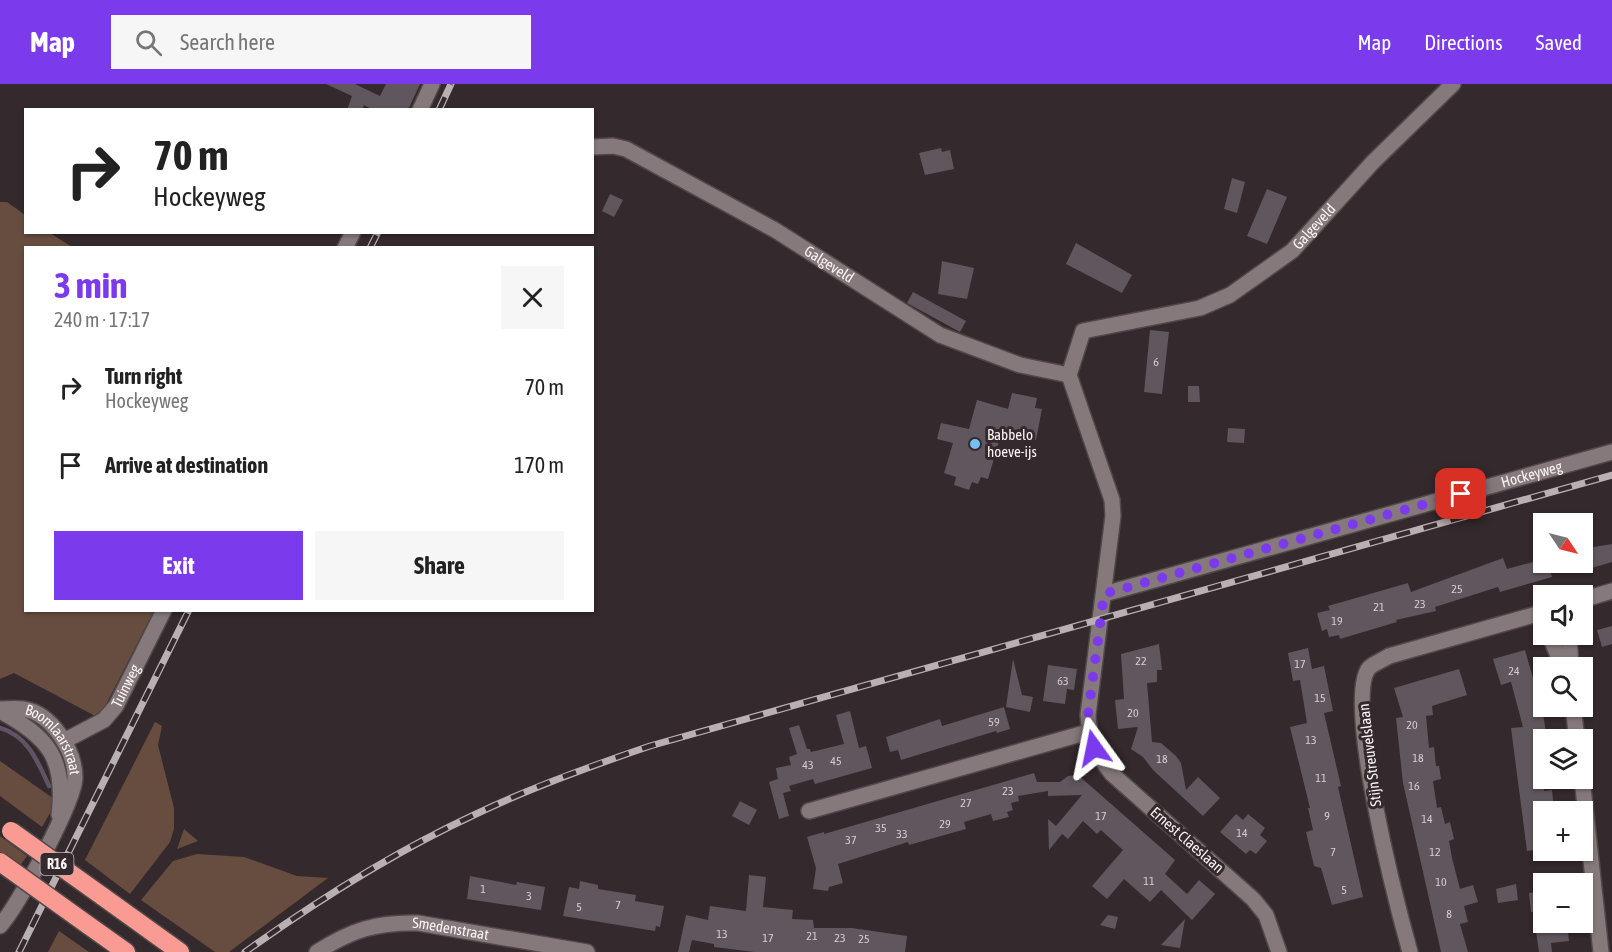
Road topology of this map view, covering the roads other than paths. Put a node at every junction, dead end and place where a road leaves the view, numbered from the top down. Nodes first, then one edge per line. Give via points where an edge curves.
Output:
1 (432, 84) edge
2 (1453, 84) edge
3 (421, 108) edge
4 (594, 147) edge
5 (1069, 375) junction
6 (1612, 452) edge
7 (1612, 591) edge
8 (1104, 594) junction
9 (1593, 597) edge
10 (163, 612) edge
11 (1533, 617) edge
12 (0, 710) edge
13 (1089, 732) junction
14 (64, 741) junction
15 (1583, 789) edge
16 (809, 811) dead end
17 (58, 824) junction
18 (6, 827) edge
19 (0, 862) edge
20 (0, 926) edge
21 (126, 952) edge
22 (180, 952) edge
23 (317, 952) edge
24 (587, 952) edge
25 (1279, 952) edge
26 (1410, 952) edge
27 (1601, 952) edge

1 - 3 street
2 - 5 street, Galgeveld via 1373,162 1292,251 1215,303 1083,331
4 - 5 street, Galgeveld via 626,149 775,230 940,335 1020,365
5 - 8 street via 1112,500
6 - 8 street, Hockeyweg
7 - 9 street
8 - 13 street, Ernest Claeslaan
10 - 14 street, Tuinweg via 116,706 104,720
11 - 26 street, Stijn Streuvelslaan via 1389,656 1369,669 1362,687 1370,775 1384,851
12 - 14 street, Boomlaarstraat via 25,709 40,716
12 - 17 street via 48,745 59,768
13 - 16 street
13 - 25 street, Ernest Claeslaan via 1094,748 1112,774 1253,899 1266,915
14 - 17 street, Boomlaarstraat via 73,761 75,779 71,799
15 - 27 street
17 - 20 street via 15,907
18 - 22 highway, R16, bridge
19 - 21 highway, R16, bridge
23 - 24 street, Smedenstraat via 346,934 401,922

